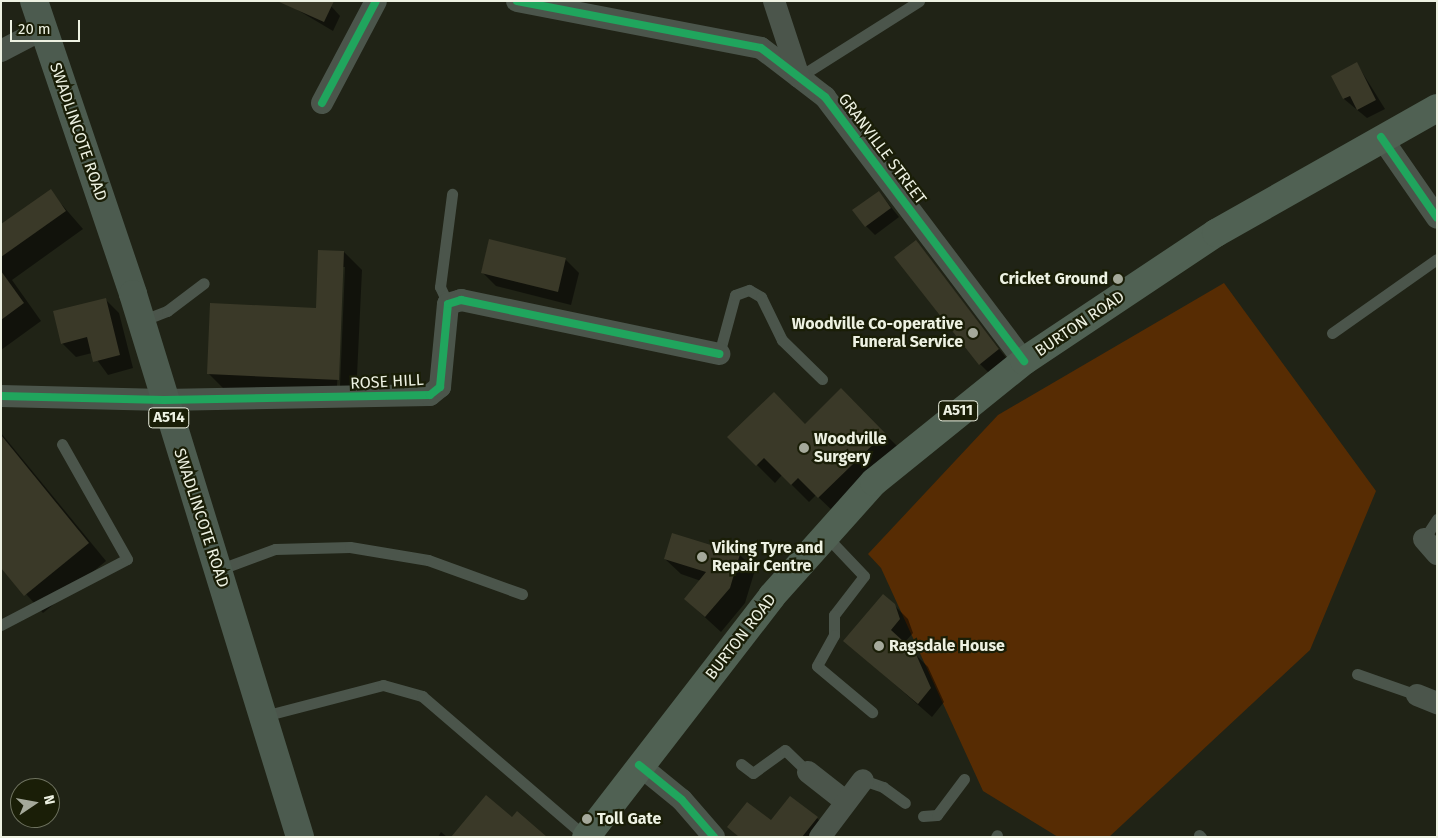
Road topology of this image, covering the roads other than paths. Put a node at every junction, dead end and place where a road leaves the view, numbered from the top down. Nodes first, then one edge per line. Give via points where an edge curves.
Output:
1 (34, 1) edge
2 (376, 1) edge
3 (517, 1) edge
4 (774, 1) edge
5 (919, 1) edge
6 (43, 29) junction
7 (1, 51) edge
8 (799, 77) junction
9 (322, 103) dead end
10 (1437, 108) edge
11 (1381, 137) junction
12 (452, 194) dead end
13 (1437, 218) edge
14 (1437, 259) edge
15 (204, 284) dead end
16 (448, 304) junction
17 (141, 321) junction
18 (1332, 333) dead end
19 (719, 354) joint
20 (1024, 361) junction
21 (822, 379) dead end
22 (3, 395) edge
23 (164, 400) junction
24 (62, 444) dead end
25 (1437, 519) edge
26 (824, 534) junction
27 (1430, 546) edge
28 (218, 570) junction
29 (522, 594) dead end
30 (1, 625) edge
31 (1357, 674) dead end
32 (1427, 699) edge
33 (872, 712) dead end
34 (264, 716) junction
35 (741, 764) dead end
36 (639, 765) junction
37 (808, 772) joint
38 (964, 779) dead end
39 (864, 780) joint
40 (845, 801) junction
41 (905, 803) dead end
42 (923, 816) dead end
43 (300, 837) edge
44 (586, 837) edge
45 (714, 837) edge
46 (820, 837) edge

1 - 6 main road, SWADLINCOTE ROAD / A514
2 - 9 street
3 - 8 street, GRANVILLE STREET via 761,48
4 - 8 street
5 - 8 lane
6 - 7 street
6 - 17 main road, SWADLINCOTE ROAD / A514
8 - 20 street, GRANVILLE STREET via 825,97
10 - 11 highway, BURTON ROAD / A511
11 - 13 street
11 - 20 highway, BURTON ROAD / A511 via 1216,233
12 - 16 lane via 440,287
14 - 18 lane
15 - 17 lane via 167,311
16 - 19 street via 461,300 484,304
16 - 23 street, ROSE HILL via 440,387 430,396
17 - 23 main road, SWADLINCOTE ROAD / A514
19 - 21 lane via 735,295 749,290 761,297 782,340
20 - 26 highway, BURTON ROAD / A511 via 874,482
22 - 23 street, ROSE HILL
23 - 28 main road, SWADLINCOTE ROAD / A514
24 - 30 lane via 127,559
25 - 27 lane
26 - 33 lane via 864,576 834,615 834,635 817,666
26 - 36 highway, BURTON ROAD / A511
28 - 29 lane via 275,549 350,547 428,560
28 - 34 main road, SWADLINCOTE ROAD / A514
31 - 32 lane
34 - 43 main road, SWADLINCOTE ROAD / A514
34 - 44 lane via 382,685 422,696
35 - 37 lane via 753,773 785,750
36 - 44 highway, BURTON ROAD / A511
36 - 45 street via 682,800
37 - 40 street
38 - 42 lane via 937,815
39 - 40 street
39 - 41 lane via 883,787
40 - 46 street

